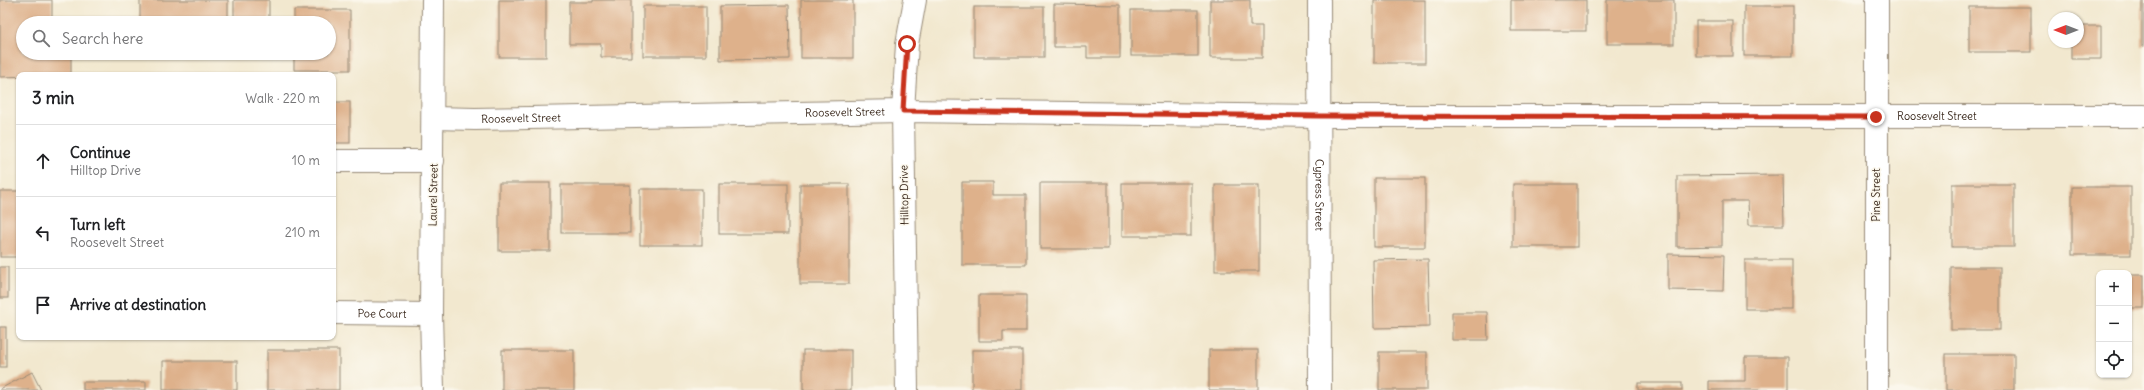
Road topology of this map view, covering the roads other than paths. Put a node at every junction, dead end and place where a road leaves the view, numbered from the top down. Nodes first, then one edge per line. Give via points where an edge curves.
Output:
1 (433, 0) edge
2 (916, 0) edge
3 (1318, 0) edge
4 (1877, 0) edge
5 (903, 111) junction
6 (1319, 116) junction
7 (2144, 116) edge
8 (1876, 117) junction
9 (434, 118) junction
10 (336, 161) edge
11 (433, 161) junction
12 (336, 313) edge
13 (431, 314) junction
14 (433, 390) edge
15 (906, 390) edge
16 (1320, 390) edge
17 (1876, 390) edge

1 - 9 street, Laurel Street
2 - 5 street, Hilltop Drive via 907,44
3 - 6 street, Cypress Street
4 - 8 street, Pine Street
5 - 6 street, Roosevelt Street
5 - 9 street, Roosevelt Street
5 - 15 street, Hilltop Drive
6 - 8 street, Roosevelt Street
6 - 16 street, Cypress Street
7 - 8 street, Roosevelt Street
8 - 17 street, Pine Street
9 - 11 street, Laurel Street
10 - 11 street
11 - 13 street, Laurel Street
12 - 13 street, Poe Court
13 - 14 street, Laurel Street

